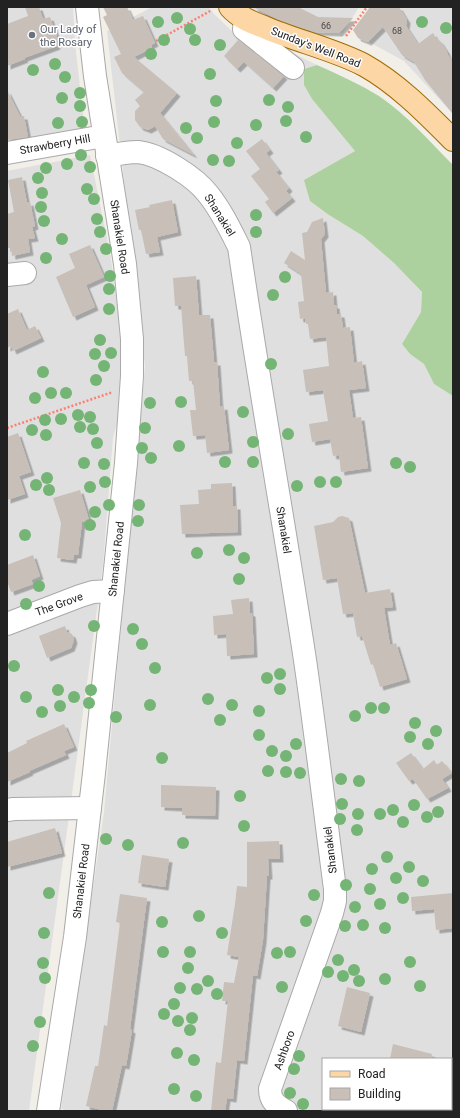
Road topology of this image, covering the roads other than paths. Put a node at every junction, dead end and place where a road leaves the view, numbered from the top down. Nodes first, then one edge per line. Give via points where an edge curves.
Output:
1 (87, 7) edge
2 (230, 12) edge
3 (293, 68) dead end
4 (453, 140) edge
5 (106, 146) junction
6 (7, 153) edge
7 (113, 591) junction
8 (7, 624) edge
9 (90, 808) junction
10 (7, 810) edge
11 (308, 983) joint
12 (48, 1111) edge
13 (286, 1111) edge

1 - 5 street, Shanakiel Road via 94,76
2 - 3 street via 244,29
2 - 4 main road, Sunday's Well Road via 284,36 364,65 404,93
5 - 6 street, Strawberry Hill
5 - 7 street, Shanakiel Road via 125,272 132,339 126,463
5 - 11 street, Shanakiel via 160,159 181,171 208,193 239,247 305,659 335,889 332,913
7 - 8 street, The Grove via 93,592 76,597
7 - 9 street, Shanakiel Road
9 - 10 street
9 - 12 street, Shanakiel Road
11 - 13 street, Ashboro via 270,1088 272,1101

